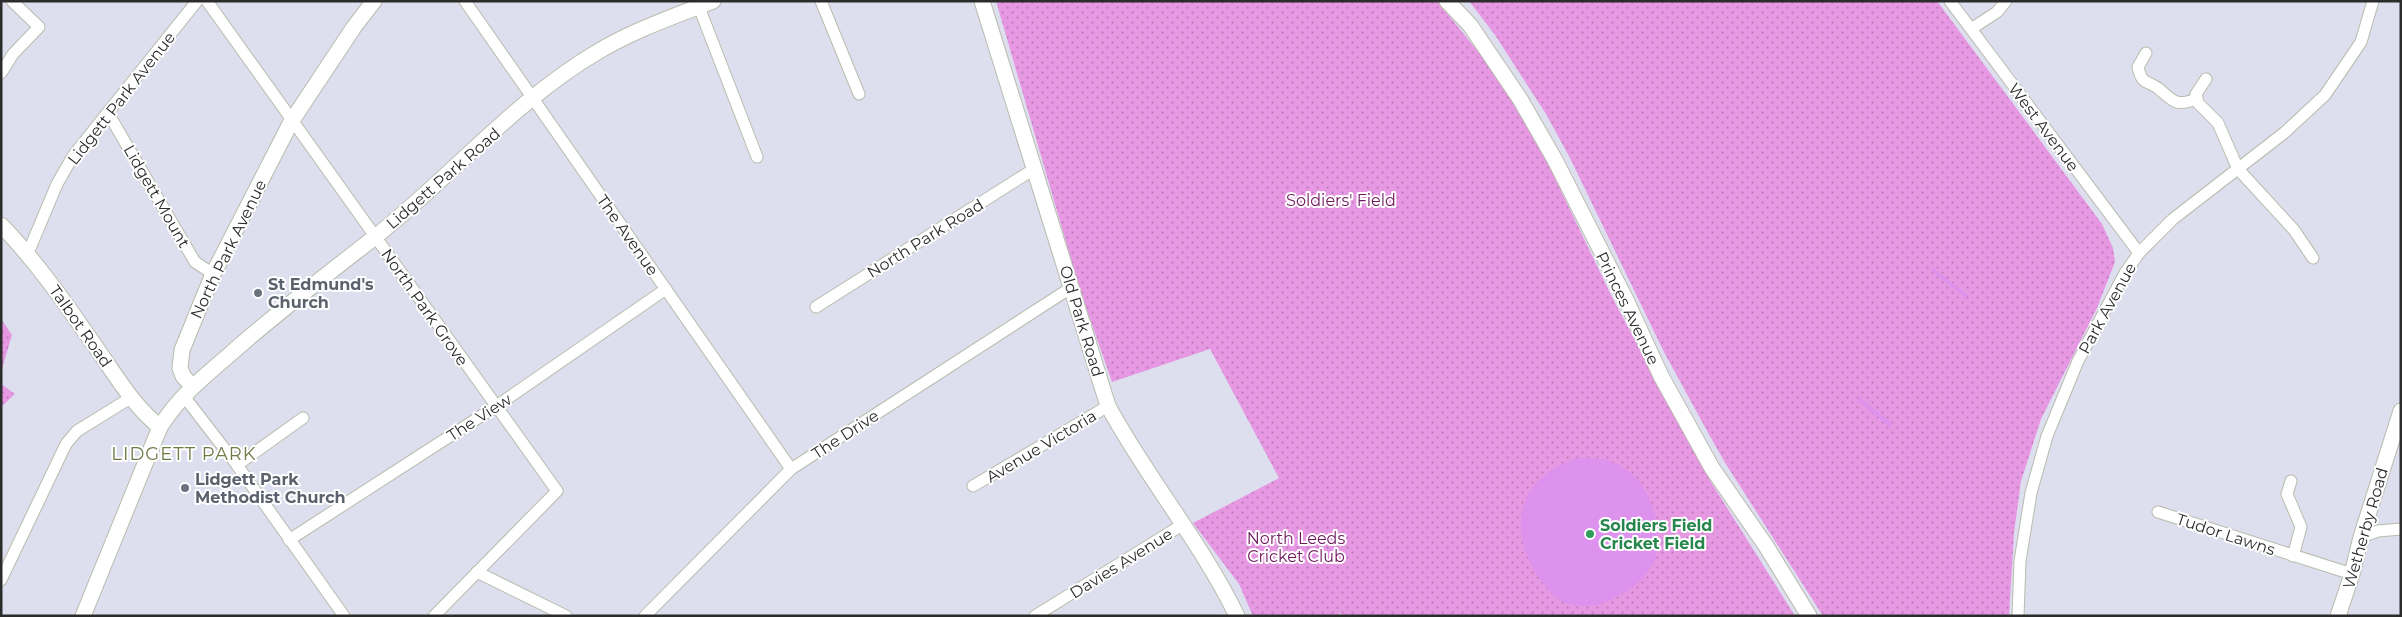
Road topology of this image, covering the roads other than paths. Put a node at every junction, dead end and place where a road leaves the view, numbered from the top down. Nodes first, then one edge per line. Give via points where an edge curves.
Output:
1 (12, 1) edge
2 (197, 1) edge
3 (207, 1) edge
4 (374, 1) edge
5 (465, 1) edge
6 (822, 1) edge
7 (982, 1) edge
8 (1447, 1) edge
9 (1950, 1) edge
10 (2006, 1) edge
11 (2373, 1) edge
12 (706, 4) edge
13 (1971, 30) junction
14 (2146, 53) dead end
15 (1, 73) edge
16 (2206, 79) dead end
17 (859, 94) dead end
18 (533, 98) junction
19 (2196, 99) junction
20 (108, 113) junction
21 (291, 122) junction
22 (757, 157) dead end
23 (2238, 168) junction
24 (1034, 169) junction
25 (1, 225) edge
26 (376, 236) junction
27 (28, 253) junction
28 (2138, 253) junction
29 (2313, 258) dead end
30 (213, 274) junction
31 (1072, 287) junction
32 (666, 289) junction
33 (816, 307) dead end
34 (188, 391) junction
35 (132, 397) junction
36 (1108, 406) junction
37 (495, 407) junction
38 (2401, 411) edge
39 (302, 418) dead end
40 (160, 427) junction
41 (237, 465) junction
42 (791, 469) junction
43 (2291, 482) dead end
44 (973, 486) dead end
45 (2158, 512) dead end
46 (1182, 525) junction
47 (2401, 529) edge
48 (2361, 537) junction
49 (289, 540) junction
50 (2293, 556) junction
51 (477, 572) junction
52 (2352, 574) junction
53 (1, 580) edge
54 (84, 616) edge
55 (344, 616) edge
56 (434, 616) edge
57 (566, 616) edge
58 (645, 616) edge
59 (1035, 616) edge
60 (1236, 616) edge
61 (1808, 616) edge
62 (2018, 616) edge
63 (2338, 616) edge

1 - 15 street via 39,26 13,54
2 - 20 street, Lidgett Park Avenue
3 - 21 street, North Park Grove
4 - 21 street, North Park Avenue
5 - 18 street, The Avenue
6 - 17 street
7 - 24 street, Old Park Road
8 - 61 street, Princes Avenue via 1470,25 1520,99 1555,160 1661,376 1712,468 1766,546
9 - 13 street, West Avenue
10 - 13 street via 1997,12
11 - 23 street, Park Avenue via 2361,42 2325,94 2284,133
12 - 18 street, Lidgett Park Road via 619,40
12 - 22 street
13 - 28 street, West Avenue
14 - 19 street via 2138,67 2145,83 2172,100
16 - 19 street
18 - 26 street, Lidgett Park Road
18 - 32 street, The Avenue
19 - 23 street via 2218,123
20 - 27 street, Lidgett Park Avenue via 73,156 57,184
20 - 30 street, Lidgett Mount via 195,262
21 - 26 street, North Park Grove
21 - 30 street, North Park Avenue
23 - 28 street, Park Avenue via 2173,218
23 - 29 street via 2288,222
24 - 31 street, Old Park Road
24 - 33 street, North Park Road
25 - 27 street, Talbot Road
26 - 34 street, Lidgett Park Road via 272,316
26 - 37 street, North Park Grove
27 - 35 street, Talbot Road
28 - 62 street, Park Avenue via 2078,361 2047,436 2028,510 2020,561
30 - 34 street, North Park Avenue via 182,350 180,368
31 - 36 street, Old Park Road
31 - 42 street, The Drive
32 - 37 street, The View
32 - 42 street, The Avenue
34 - 40 street
34 - 41 street
35 - 40 street, Talbot Road
35 - 53 street via 77,430 66,444
36 - 44 street, Avenue Victoria
36 - 46 street, Old Park Road
37 - 49 street, The View
37 - 51 street, North Park Grove via 557,491
38 - 48 street, Wetherby Road
39 - 41 street
40 - 54 street
41 - 49 street
42 - 58 street, The Drive
43 - 50 street, Tudor Lawns via 2287,494 2301,527
45 - 50 street, Tudor Lawns
46 - 59 street, Davies Avenue
46 - 60 street, Old Park Road via 1206,560
47 - 48 street via 2378,531
48 - 52 street, Wetherby Road
49 - 55 street
50 - 52 street, Tudor Lawns
51 - 56 street
51 - 57 street
52 - 63 street, Wetherby Road

